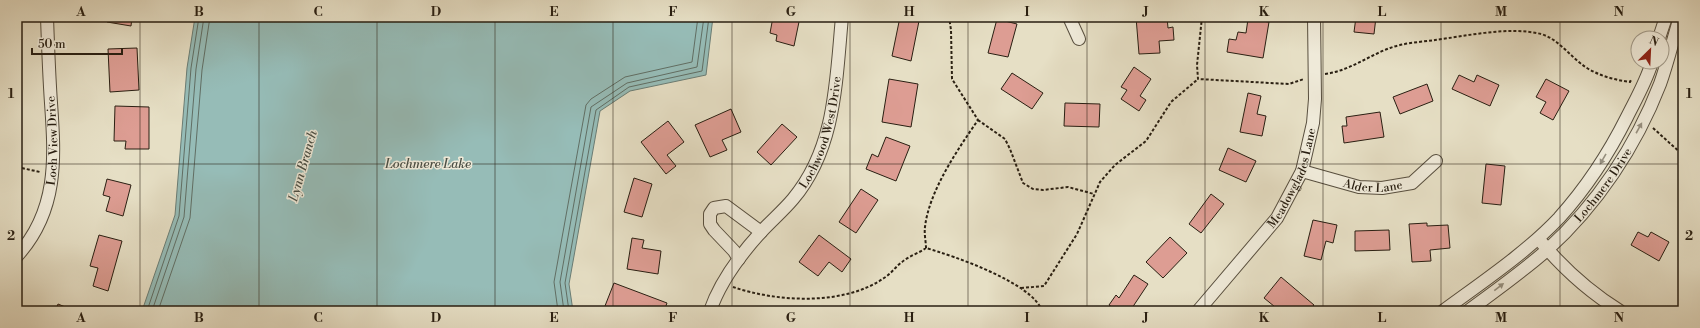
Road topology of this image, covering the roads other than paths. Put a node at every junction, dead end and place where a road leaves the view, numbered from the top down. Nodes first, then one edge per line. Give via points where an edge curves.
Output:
1 (47, 17) edge
2 (842, 17) edge
3 (1068, 17) edge
4 (1314, 17) edge
5 (1666, 17) edge
6 (1680, 17) edge
7 (1662, 30) edge
8 (1079, 39) dead end
9 (1649, 70) edge
10 (1436, 161) dead end
11 (1302, 171) junction
12 (761, 232) junction
13 (1537, 238) junction
14 (1547, 249) junction
15 (17, 256) edge
16 (739, 259) junction
17 (710, 311) edge
18 (1198, 311) edge
19 (1443, 311) edge
20 (1468, 311) edge
21 (1620, 311) edge

1 - 15 street, Loch View Drive via 54,148 53,175 40,221
2 - 12 street, Lochwood West Drive via 828,134 805,183 793,200
3 - 8 street
4 - 11 street, Meadowglades Lane via 1313,123
5 - 7 street
14 -> 6 street, Lochmere Drive via 1612,177 1650,108
9 -> 13 street, Lochmere Drive via 1622,126 1597,168 1559,217
10 - 11 street, Alder Lane via 1412,183 1382,188 1359,187
11 - 18 street, Meadowglades Lane via 1277,218
12 - 16 street, Lochwood West Drive
12 - 16 street via 726,206 714,208 710,214 710,224
13 - 14 street
13 - 19 street, Lochmere Drive
20 -> 14 street, Lochmere Drive
14 - 21 street via 1601,299
16 - 17 street, Lochwood West Drive via 723,283

